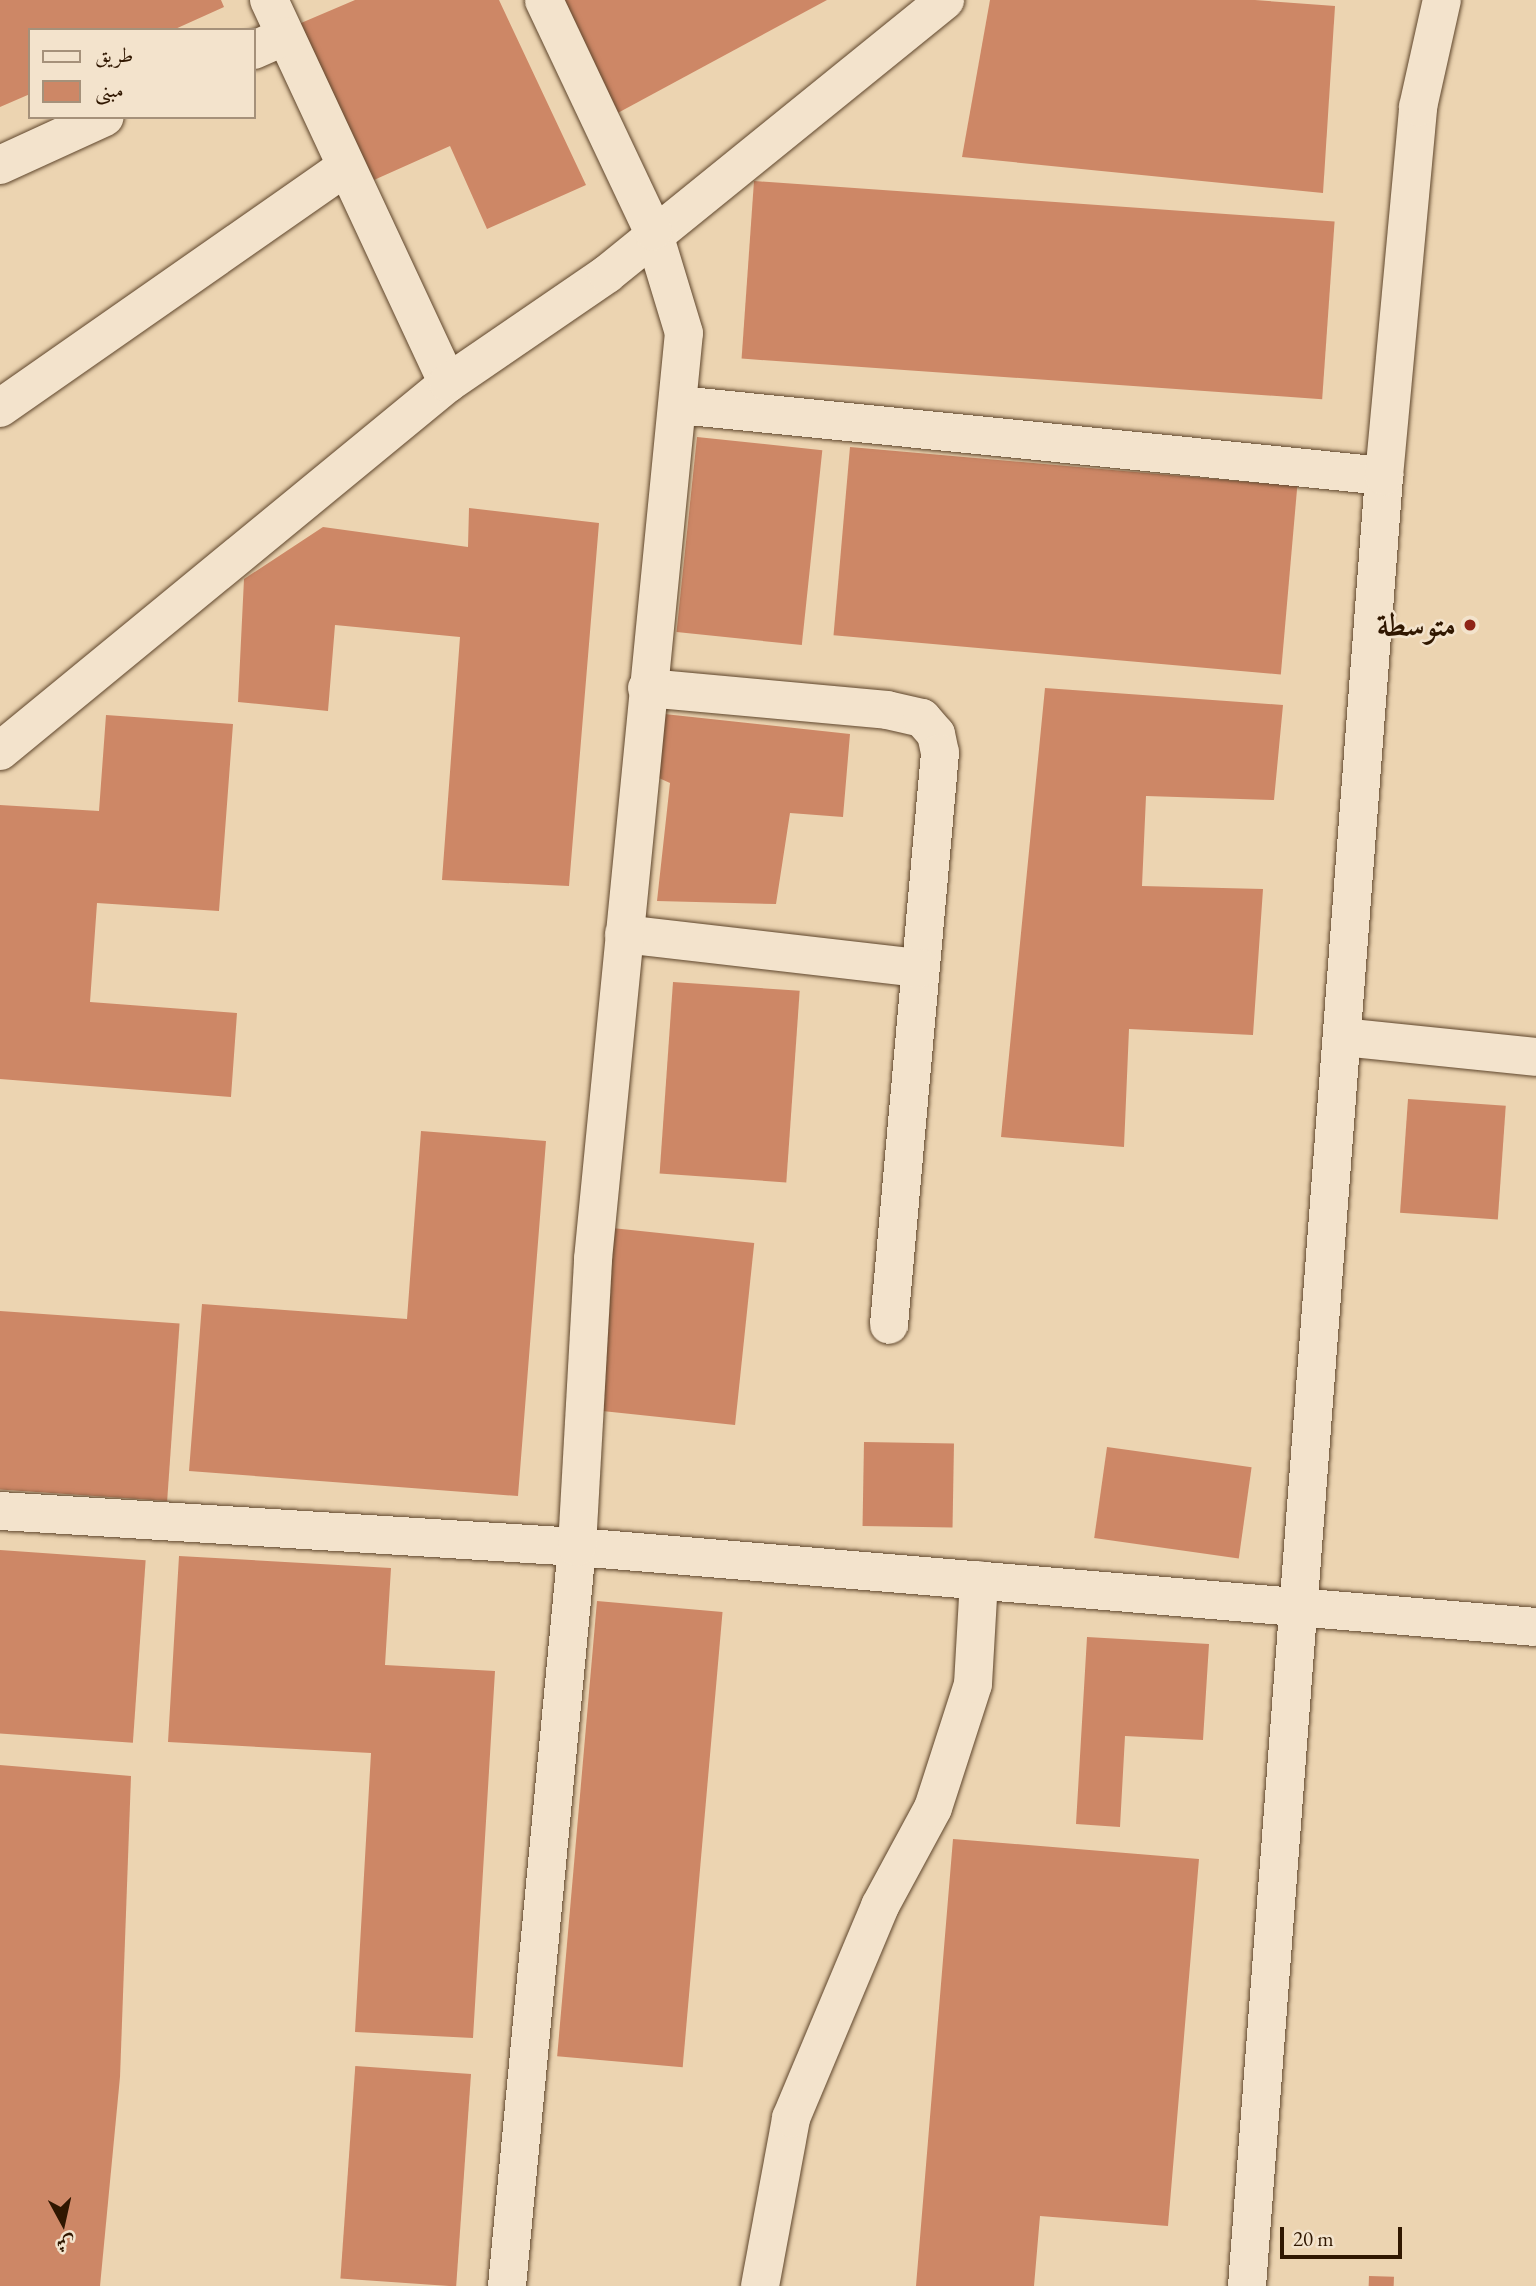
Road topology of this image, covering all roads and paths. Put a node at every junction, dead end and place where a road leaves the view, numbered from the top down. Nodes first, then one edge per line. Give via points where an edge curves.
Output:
1 (269, 0) edge
2 (544, 0) edge
3 (945, 0) edge
4 (1442, 0) edge
5 (269, 43) edge
6 (101, 119) edge
7 (0, 165) edge
8 (345, 167) junction
9 (653, 231) junction
10 (448, 383) junction
11 (679, 405) junction
12 (0, 408) edge
13 (1384, 476) junction
14 (647, 688) junction
15 (0, 751) edge
16 (624, 934) junction
17 (920, 968) junction
18 (1343, 1037) junction
19 (1536, 1057) edge
20 (888, 1325) dead end
21 (0, 1511) edge
22 (577, 1547) junction
23 (979, 1580) junction
24 (1301, 1606) junction
25 (1536, 1627) edge
26 (507, 2286) edge
27 (760, 2286) edge
28 (1247, 2286) edge

1 - 5 street
2 - 9 street
3 - 9 street
4 - 13 street via 1418,107
5 - 8 street
6 - 7 street
8 - 10 street
8 - 12 street
9 - 10 street via 607,274
9 - 11 street via 684,333
10 - 15 street
11 - 13 street
11 - 14 street
13 - 18 street
14 - 16 street
14 - 17 street via 887,710 922,718 936,734 940,753
16 - 17 street
16 - 22 street via 593,1259
17 - 20 street
18 - 19 street
18 - 24 street
21 - 22 street
22 - 23 street
22 - 26 street
23 - 24 street
23 - 27 street via 973,1685 933,1808 880,1906 790,2118
24 - 25 street
24 - 28 street

